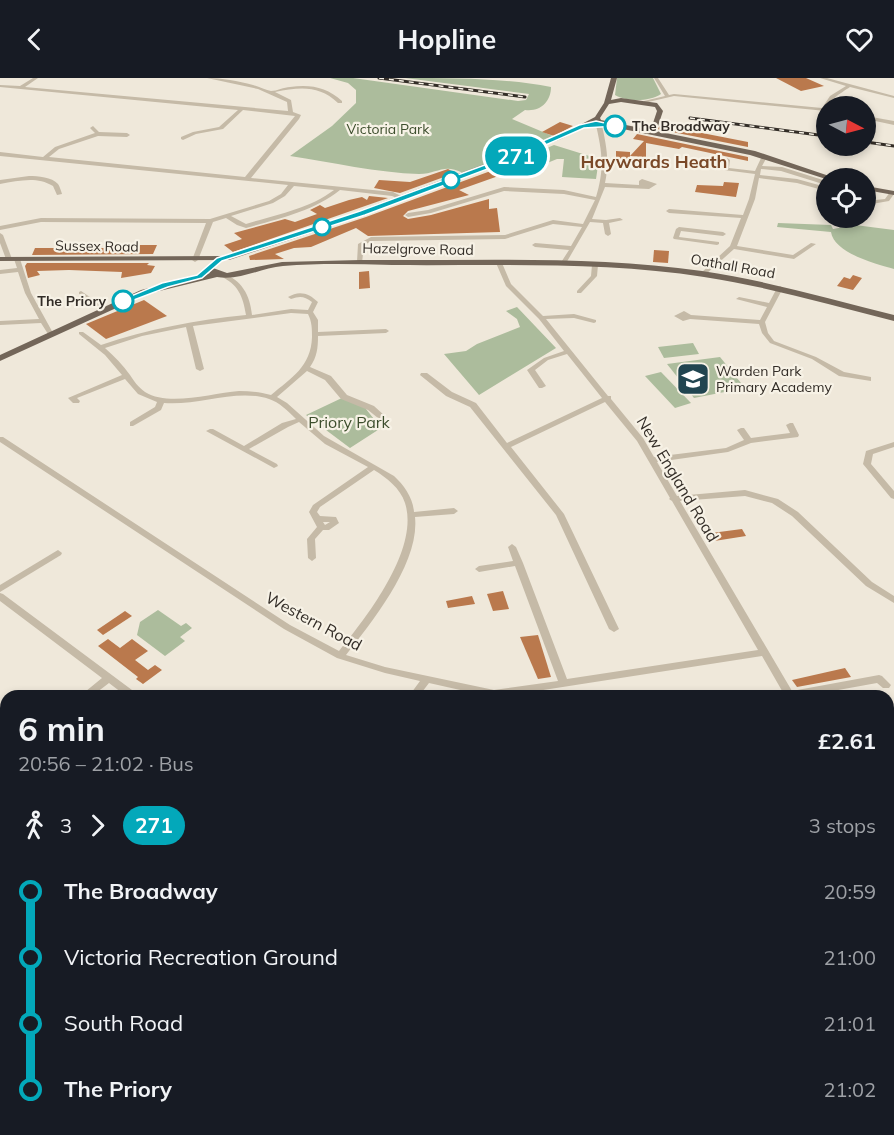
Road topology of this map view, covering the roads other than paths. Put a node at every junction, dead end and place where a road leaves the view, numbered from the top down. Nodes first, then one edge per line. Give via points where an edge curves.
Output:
1 (36, 78) edge
2 (209, 78) edge
3 (614, 78) edge
4 (656, 78) edge
5 (825, 78) edge
6 (850, 85) junction
7 (0, 86) edge
8 (22, 87) junction
9 (271, 92) junction
10 (610, 94) junction
11 (665, 96) junction
12 (835, 96) edge
13 (894, 97) edge
14 (621, 100) junction
15 (340, 102) dead end
16 (646, 102) junction
17 (607, 103) junction
18 (659, 107) junction
19 (242, 108) junction
20 (816, 109) edge
21 (291, 113) junction
22 (876, 120) edge
23 (598, 123) junction
24 (894, 123) edge
25 (655, 126) junction
26 (93, 128) dead end
27 (644, 131) junction
28 (98, 134) junction
29 (127, 135) dead end
30 (664, 135) junction
31 (183, 138) dead end
32 (0, 154) edge
33 (764, 157) junction
34 (45, 158) junction
35 (728, 160) dead end
36 (758, 172) junction
37 (816, 173) edge
38 (247, 179) junction
39 (816, 180) edge
40 (0, 182) edge
41 (292, 184) junction
42 (602, 185) junction
43 (816, 186) edge
44 (642, 187) dead end
45 (338, 189) junction
46 (876, 190) edge
47 (893, 193) edge
48 (59, 194) dead end
49 (402, 198) junction
50 (598, 199) junction
51 (876, 202) edge
52 (669, 211) dead end
53 (408, 215) dead end
54 (227, 216) junction
55 (745, 217) junction
56 (621, 220) dead end
57 (210, 221) junction
58 (606, 222) junction
59 (586, 223) junction
60 (0, 228) edge
61 (608, 234) dead end
62 (723, 234) junction
63 (738, 235) junction
64 (0, 237) edge
65 (717, 243) junction
66 (813, 244) dead end
67 (535, 245) dead end
68 (733, 247) junction
69 (572, 249) junction
70 (252, 251) junction
71 (726, 253) junction
72 (227, 258) junction
73 (9, 259) edge
74 (195, 260) junction
75 (360, 262) junction
76 (499, 263) junction
77 (563, 264) junction
78 (595, 265) junction
79 (18, 270) junction
80 (241, 270) junction
81 (0, 272) edge
82 (215, 272) junction
83 (703, 274) junction
84 (780, 288) junction
85 (579, 292) dead end
86 (81, 293) dead end
87 (291, 297) dead end
88 (740, 299) dead end
89 (771, 306) junction
90 (104, 309) junction
91 (310, 312) junction
92 (249, 316) junction
93 (689, 317) dead end
94 (541, 318) junction
95 (894, 318) edge
96 (43, 321) junction
97 (594, 321) dead end
98 (762, 322) junction
99 (0, 323) edge
100 (189, 325) junction
101 (386, 331) dead end
102 (50, 333) junction
103 (81, 333) dead end
104 (315, 334) junction
105 (101, 347) junction
106 (569, 351) junction
107 (0, 358) edge
108 (306, 368) junction
109 (200, 369) dead end
110 (424, 375) dead end
111 (128, 376) junction
112 (868, 379) dead end
113 (542, 386) dead end
114 (273, 397) junction
115 (608, 398) junction
116 (162, 399) junction
117 (76, 401) dead end
118 (381, 416) dead end
119 (299, 420) junction
120 (133, 424) dead end
121 (790, 425) dead end
122 (741, 430) dead end
123 (210, 431) dead end
124 (0, 439) edge
125 (749, 441) junction
126 (894, 444) edge
127 (507, 446) junction
128 (246, 448) junction
129 (651, 460) junction
130 (274, 466) dead end
131 (372, 468) junction
132 (894, 496) edge
133 (674, 499) junction
134 (454, 511) dead end
135 (410, 515) junction
136 (512, 547) dead end
137 (58, 553) dead end
138 (312, 558) dead end
139 (519, 563) junction
140 (479, 568) dead end
141 (0, 589) edge
142 (0, 596) edge
143 (894, 600) edge
144 (614, 629) dead end
145 (765, 652) junction
146 (340, 656) junction
147 (109, 678) junction
148 (426, 680) junction
149 (883, 680) dead end
150 (563, 682) junction
151 (93, 690) edge
152 (125, 690) edge
153 (418, 690) edge
154 (475, 690) edge
155 (517, 690) edge
156 (787, 690) edge
157 (821, 690) edge

1 - 8 street
2 - 9 street
3 - 10 main road
4 - 11 street
5 - 6 street
6 - 12 street
6 - 13 street
7 - 8 street
8 - 19 street
9 - 15 street via 300,86 327,91
9 - 21 street via 289,102
10 - 14 main road
10 - 17 main road
11 - 16 street
11 - 18 street
11 - 20 street
14 - 16 main road
14 - 17 main road
16 - 18 main road
17 - 23 main road
18 - 25 main road
19 - 21 street
19 - 31 street via 221,128
21 - 38 street via 297,118
22 - 24 street
23 - 27 main road
23 - 42 street via 605,155
23 - 49 main road
25 - 27 main road
25 - 30 main road
26 - 28 street
27 - 30 main road
28 - 29 street
28 - 34 street via 57,148
30 - 33 main road
32 - 34 street
33 - 36 street
33 - 37 main road
34 - 38 street
35 - 36 street via 726,169
36 - 39 street via 782,169
36 - 43 street
36 - 55 street
38 - 41 street
40 - 48 street via 47,178
41 - 45 street
41 - 54 street via 270,202
42 - 44 street
42 - 50 street
45 - 49 street
45 - 54 street via 317,202 246,226
46 - 47 main road
47 - 51 street via 887,200
49 - 70 main road
50 - 53 street via 564,192 504,189
50 - 59 street
52 - 55 street
54 - 57 street
55 - 63 street
56 - 58 street
57 - 60 street via 41,220
57 - 74 street
58 - 59 street
58 - 61 street
59 - 69 street
59 - 75 street via 553,222 505,237 371,238 361,244
62 - 63 street
62 - 65 street
62 - 65 street via 679,229 676,238
63 - 68 street
64 - 73 street
65 - 71 street via 717,250
66 - 68 street via 794,257
67 - 69 street
68 - 71 street
69 - 77 street
70 - 72 main road
70 - 80 main road
71 - 83 street
72 - 74 main road, Sussex Road
72 - 80 main road
72 - 82 main road
73 - 74 main road, Sussex Road
73 - 79 street
74 - 82 main road, Sussex Road
75 - 76 main road, Hazelgrove Road
75 - 80 main road, Hazelgrove Road
76 - 77 main road, Hazelgrove Road
76 - 94 street, New England Road via 508,285
77 - 78 main road, Oathall Road
78 - 83 main road, Oathall Road
78 - 85 street via 594,276
79 - 81 street
79 - 96 street
80 - 82 main road
80 - 92 street
82 - 90 main road via 144,292
83 - 84 main road, Oathall Road
84 - 89 street
84 - 95 main road, Oathall Road
86 - 90 street
87 - 91 street via 298,294 312,298 315,302
88 - 89 street
89 - 98 street
90 - 102 main road
91 - 92 street
91 - 104 street via 315,319
92 - 100 street
93 - 98 street
94 - 97 street via 564,314
94 - 106 street, New England Road
96 - 99 street
96 - 102 street
98 - 112 street via 772,342 850,377
100 - 105 street via 136,334
100 - 109 street
101 - 104 street
102 - 107 main road
103 - 105 street
104 - 108 street via 316,353
105 - 111 street
106 - 113 street via 546,359 531,370
106 - 115 street, New England Road
108 - 114 street
108 - 118 street via 328,378 344,397
110 - 127 street via 449,394 473,405
111 - 116 street via 146,396
111 - 117 street via 72,398
114 - 116 street via 257,394
114 - 119 street
115 - 127 street
115 - 129 street, New England Road
116 - 120 street via 158,408
119 - 128 street
119 - 131 street via 316,435
121 - 125 street via 795,435
122 - 125 street
123 - 128 street
124 - 146 street, Western Road via 287,627
125 - 129 street via 728,450
126 - 132 street via 869,453 867,464
127 - 144 street via 560,514
128 - 130 street
129 - 133 street, New England Road
131 - 135 street via 403,491
131 - 138 street via 317,505 313,512 320,523 311,539
133 - 143 street via 745,493 775,501 795,514 869,584
133 - 145 street, New England Road
134 - 135 street
135 - 146 street via 409,541 392,586
136 - 139 street
137 - 141 street
139 - 140 street
139 - 150 street
142 - 147 street
145 - 150 street, Western Road
145 - 156 street, New England Road
146 - 148 street, Western Road
147 - 151 street
147 - 152 street
148 - 153 street
148 - 154 street, Western Road
149 - 157 street
150 - 155 street, Western Road

